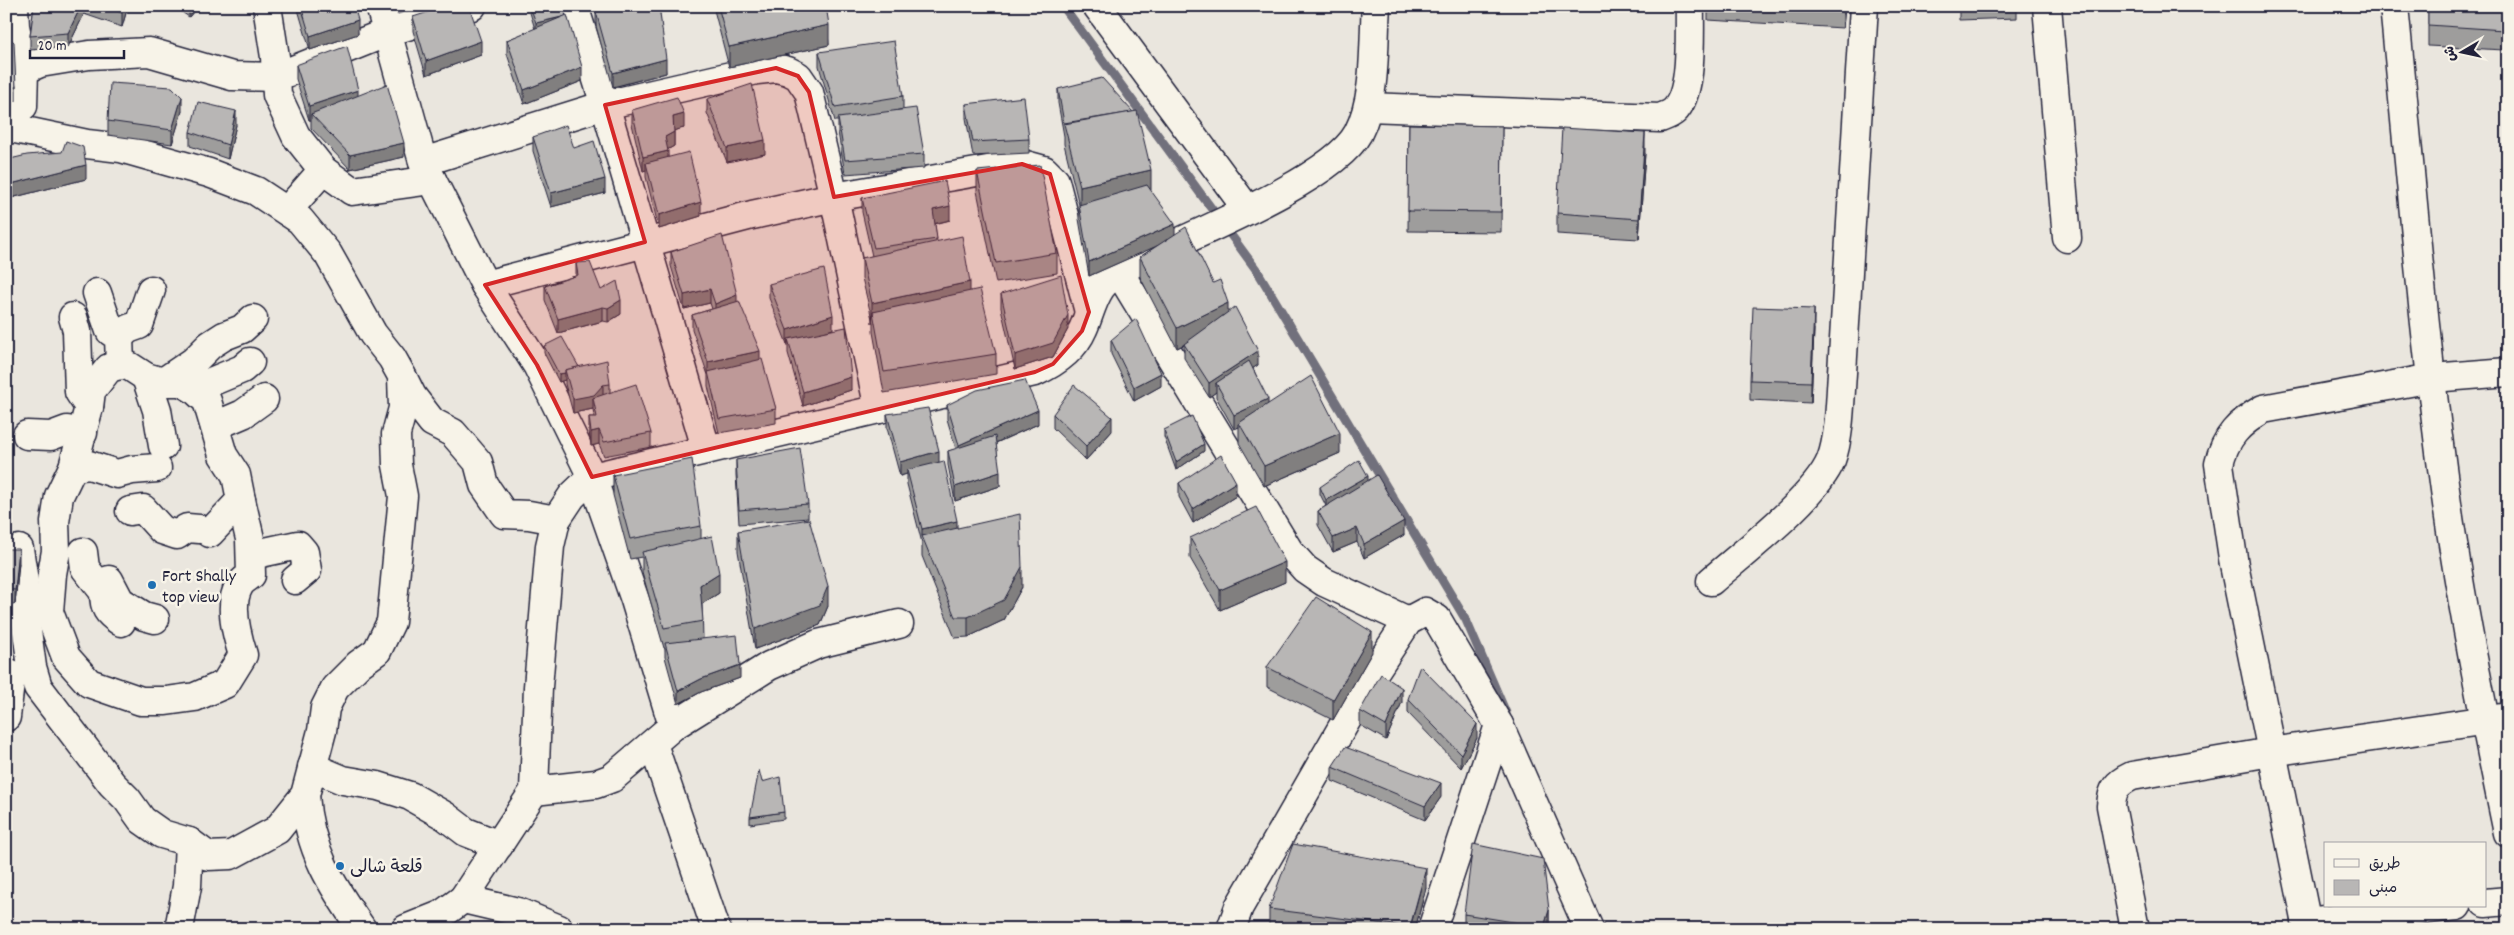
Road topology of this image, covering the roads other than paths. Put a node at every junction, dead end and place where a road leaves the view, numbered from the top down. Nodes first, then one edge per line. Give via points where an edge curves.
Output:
1 (14, 6) edge
2 (266, 6) edge
3 (380, 6) edge
4 (472, 6) edge
5 (574, 6) edge
6 (1097, 6) edge
7 (1376, 6) edge
8 (1690, 6) edge
9 (1864, 6) edge
10 (2047, 6) edge
11 (2394, 6) edge
12 (388, 32) junction
13 (24, 70) junction
14 (276, 77) junction
15 (606, 105) junction
16 (1368, 107) junction
17 (6, 120) edge
18 (6, 127) edge
19 (323, 170) junction
20 (427, 171) junction
21 (834, 197) junction
22 (1247, 209) junction
23 (287, 211) junction
24 (2067, 238) dead end
25 (645, 242) junction
26 (1119, 272) junction
27 (485, 285) junction
28 (151, 290) dead end
29 (98, 293) dead end
30 (1089, 312) junction
31 (73, 317) dead end
32 (253, 319) dead end
33 (119, 337) junction
34 (250, 362) dead end
35 (120, 365) junction
36 (2508, 372) edge
37 (402, 376) junction
38 (2432, 378) junction
39 (155, 379) junction
40 (194, 389) junction
41 (264, 399) dead end
42 (89, 407) junction
43 (879, 409) junction
44 (214, 426) junction
45 (83, 434) junction
46 (27, 435) dead end
47 (706, 448) junction
48 (73, 467) junction
49 (592, 477) junction
50 (241, 500) junction
51 (130, 511) dead end
52 (556, 520) junction
53 (18, 550) edge
54 (83, 552) dead end
55 (251, 554) junction
56 (105, 574) dead end
57 (295, 580) dead end
58 (1711, 581) dead end
59 (155, 619) dead end
60 (1408, 621) junction
61 (121, 622) dead end
62 (898, 624) dead end
63 (11, 674) dead end
64 (6, 717) edge
65 (2496, 718) edge
66 (1499, 725) junction
67 (674, 726) junction
68 (653, 744) junction
69 (2271, 752) junction
70 (312, 766) junction
71 (534, 791) junction
72 (305, 795) junction
73 (2508, 833) edge
74 (189, 842) junction
75 (499, 845) junction
76 (463, 899) junction
77 (2508, 901) edge
78 (2486, 903) edge
79 (2441, 908) edge
80 (2307, 925) edge
81 (179, 929) edge
82 (362, 929) edge
83 (406, 929) edge
84 (559, 929) edge
85 (716, 929) edge
86 (1231, 929) edge
87 (1432, 929) edge
88 (1588, 929) edge
89 (2135, 929) edge

1 - 13 street
2 - 14 street
3 - 12 street
4 - 12 street
5 - 15 street
6 - 22 street
7 - 16 street
8 - 16 street via 1685,89 1674,112 1660,118
9 - 58 street via 1842,373 1831,460 1817,484
10 - 24 street
11 - 38 street
12 - 14 street
12 - 20 street
13 - 14 street via 40,62 149,52 232,76
13 - 17 street via 23,106
14 - 19 street via 277,96 296,136
15 - 20 street
15 - 21 street via 757,70 776,68 788,71 798,76 809,92
15 - 25 street
16 - 22 street via 1358,134 1343,152 1293,187
18 - 23 street via 121,148 210,173 256,191
19 - 20 street via 352,191
19 - 23 street
20 - 27 street
21 - 25 street
21 - 30 street via 1022,164 1044,170 1055,181
21 - 43 street
22 - 26 street
23 - 37 street via 300,220 328,254 373,334
25 - 27 street
25 - 47 street
26 - 30 street via 1101,288
26 - 60 street via 1289,551 1305,569 1324,582
27 - 49 street via 537,365
28 - 33 street via 139,325
29 - 33 street via 110,331
30 - 43 street via 1082,331 1053,364 1035,372
31 - 42 street via 77,331 79,392
32 - 39 street via 242,329 210,345 194,361
33 - 35 street
34 - 40 street via 242,369
35 - 39 street
35 - 42 street via 109,368 91,391
36 - 38 street
37 - 52 street via 412,396 432,422 453,433 478,462 484,485 504,514
37 - 70 street via 403,408 396,434 403,496 391,622 378,651 359,664 335,688 325,708
38 - 65 street via 2448,512
38 - 69 street via 2263,409 2246,418 2231,433 2223,449 2220,464 2234,565
39 - 40 street via 181,382
39 - 48 street via 160,457 117,474 88,465
40 - 44 street via 207,401
41 - 44 street via 243,414
42 - 45 street
43 - 47 street
44 - 50 street via 223,455 236,474
45 - 46 street via 67,430 51,436
45 - 48 street
47 - 49 street
48 - 55 street via 59,496 49,612 66,658 89,683 141,701 195,697 225,684 243,655 237,636 234,602 239,585 251,575
49 - 52 street via 572,496
49 - 67 street
50 - 51 street via 204,531 187,528 177,535 162,530 143,509
50 - 55 street
52 - 71 street via 550,546 538,687
53 - 74 street via 32,667 38,687 142,820 162,834
54 - 61 street via 85,568 104,592 104,606 108,614
55 - 57 street via 298,545 304,552 307,570
56 - 59 street via 120,601
60 - 66 street via 1425,612 1437,619
60 - 86 street via 1373,674 1240,907
62 - 67 street via 818,644 769,666
63 - 64 street
65 - 69 street
65 - 73 street
66 - 87 street
66 - 88 street
67 - 68 street
68 - 71 street via 604,782
68 - 85 street
69 - 80 street
69 - 89 street via 2132,776 2118,783 2112,794 2111,806
70 - 72 street
70 - 75 street via 343,780 410,796 466,832
71 - 75 street
72 - 74 street via 277,830 232,855 208,856
72 - 82 street via 306,820 319,860
74 - 81 street via 187,886
75 - 76 street
76 - 83 street via 441,914
76 - 84 street via 518,912
77 - 78 street
79 - 80 street

